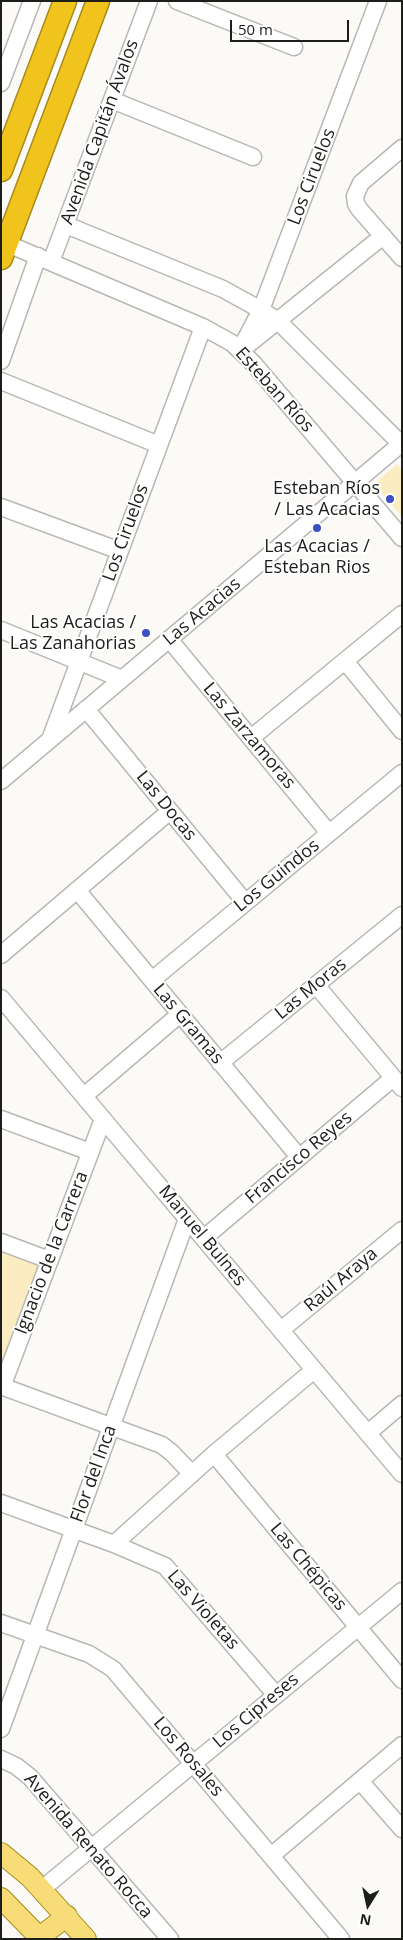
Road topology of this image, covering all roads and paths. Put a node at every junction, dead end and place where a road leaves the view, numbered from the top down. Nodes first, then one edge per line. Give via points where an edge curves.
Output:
1 (32, 1) edge
2 (65, 1) edge
3 (98, 1) edge
4 (149, 1) edge
5 (177, 1) edge
6 (378, 1) edge
7 (294, 47) dead end
8 (1, 83) edge
9 (112, 100) junction
10 (402, 148) edge
11 (253, 157) dead end
12 (1, 170) edge
13 (66, 225) junction
14 (383, 236) junction
15 (3, 247) edge
16 (402, 258) edge
17 (44, 259) junction
18 (261, 310) junction
19 (278, 321) junction
20 (203, 327) junction
21 (240, 350) junction
22 (1, 361) edge
23 (1, 381) edge
24 (401, 444) edge
25 (159, 445) junction
26 (355, 482) junction
27 (1, 506) edge
28 (402, 538) edge
29 (120, 551) junction
30 (402, 614) edge
31 (1, 630) edge
32 (169, 639) junction
33 (79, 661) junction
34 (345, 661) junction
35 (122, 679) junction
36 (86, 709) junction
37 (402, 731) edge
38 (251, 738) junction
39 (50, 740) junction
40 (402, 773) edge
41 (1, 780) edge
42 (170, 811) junction
43 (329, 833) junction
44 (77, 890) junction
45 (245, 902) junction
46 (401, 918) edge
47 (1, 955) edge
48 (152, 980) junction
49 (316, 985) junction
50 (1, 998) edge
51 (180, 1014) junction
52 (220, 1062) junction
53 (398, 1083) edge
54 (84, 1096) junction
55 (1, 1119) edge
56 (103, 1119) junction
57 (90, 1152) junction
58 (299, 1158) junction
59 (187, 1219) junction
60 (402, 1230) edge
61 (204, 1238) junction
62 (1, 1242) edge
63 (49, 1260) junction
64 (281, 1330) junction
65 (314, 1370) junction
66 (2, 1387) edge
67 (402, 1404) edge
68 (111, 1427) junction
69 (368, 1433) junction
70 (214, 1454) junction
71 (192, 1474) junction
72 (402, 1474) edge
73 (1, 1503) edge
74 (74, 1529) junction
75 (114, 1544) junction
76 (402, 1591) edge
77 (1, 1623) edge
78 (358, 1627) junction
79 (35, 1635) junction
80 (402, 1680) edge
81 (276, 1695) junction
82 (1, 1729) edge
83 (402, 1745) edge
84 (1, 1759) edge
85 (193, 1764) junction
86 (360, 1780) junction
87 (402, 1829) edge
88 (92, 1848) junction
89 (1, 1853) edge
90 (271, 1856) junction
91 (42, 1889) junction
92 (1, 1898) edge
93 (67, 1916) junction
94 (41, 1938) edge
95 (86, 1939) edge
96 (170, 1939) edge
97 (341, 1939) edge

1 - 8 street
2 - 12 highway
3 - 15 highway
4 - 9 street, Avenida Capitán Ávalos
5 - 7 street
6 - 18 street, Los Ciruelos
9 - 11 street
9 - 13 street, Avenida Capitán Ávalos
10 - 14 street via 361,183 355,196 358,207
13 - 17 street, Avenida Capitán Ávalos
13 - 18 street via 223,289
14 - 16 street
14 - 19 street
15 - 17 street, Esteban Ríos
17 - 20 street, Esteban Ríos
17 - 22 street, Avenida Capitán Ávalos
18 - 19 street
18 - 21 street, Los Ciruelos
19 - 21 street
19 - 24 street
20 - 21 street, Esteban Ríos
20 - 25 street, Los Ciruelos
21 - 26 street, Esteban Ríos
23 - 25 street
24 - 26 street, Las Acacias
25 - 29 street, Los Ciruelos
26 - 28 street, Esteban Ríos
26 - 32 street, Las Acacias
27 - 29 street
29 - 33 street, Los Ciruelos
30 - 34 street
31 - 33 street
32 - 35 street, Las Acacias
32 - 38 street, Las Zarzamoras
33 - 35 street
33 - 39 street, Los Ciruelos
34 - 37 street
34 - 38 street
35 - 36 street, Las Acacias
36 - 39 street, Las Acacias
36 - 42 street, Las Docas
38 - 43 street, Las Zarzamoras
39 - 41 street, Las Acacias
40 - 43 street, Los Guindos
42 - 44 street
42 - 45 street, Las Docas
43 - 45 street, Los Guindos
44 - 47 street
44 - 48 street, Las Gramas
45 - 48 street, Los Guindos
46 - 49 street, Las Moras
48 - 51 street, Las Gramas
49 - 52 street, Las Moras
49 - 53 street
50 - 54 street, Manuel Bulnes
51 - 52 street, Las Gramas
51 - 54 street
52 - 58 street, Las Gramas
53 - 58 street, Francisco Reyes
54 - 56 street, Manuel Bulnes
55 - 57 street
56 - 57 street, Ignacio de la Carrera
56 - 59 street, Manuel Bulnes
57 - 63 street, Ignacio de la Carrera
58 - 61 street, Francisco Reyes
59 - 61 street, Manuel Bulnes
59 - 68 street, Flor del Inca
60 - 64 street, Raúl Araya
61 - 64 street, Manuel Bulnes
62 - 63 street
63 - 66 street, Ignacio de la Carrera
64 - 65 street, Manuel Bulnes
65 - 69 street, Manuel Bulnes
65 - 70 street
66 - 68 street
67 - 69 street
68 - 71 street via 162,1445
68 - 74 street, Flor del Inca
69 - 72 street, Manuel Bulnes
70 - 71 street
70 - 78 street, Las Chépicas
71 - 75 street
73 - 74 street, Las Violetas
74 - 75 street, Las Violetas
74 - 79 street, Flor del Inca
75 - 81 street, Las Violetas via 165,1566
76 - 78 street, Los Cipreses
77 - 79 street, Los Rosales
78 - 80 street, Las Chépicas
78 - 81 street, Los Cipreses
79 - 82 street, Flor del Inca
79 - 85 street, Los Rosales via 89,1654 107,1664
81 - 85 street, Los Cipreses
83 - 86 street
84 - 88 street, Avenida Renato Rocca via 30,1777
85 - 88 street, Los Cipreses
85 - 90 street, Los Rosales
86 - 87 street
86 - 90 street
88 - 91 street, Los Cipreses
88 - 96 street, Avenida Renato Rocca
89 - 91 main road
90 - 97 street, Los Rosales
91 - 93 main road
92 - 94 main road
93 - 94 main road
93 - 95 main road

